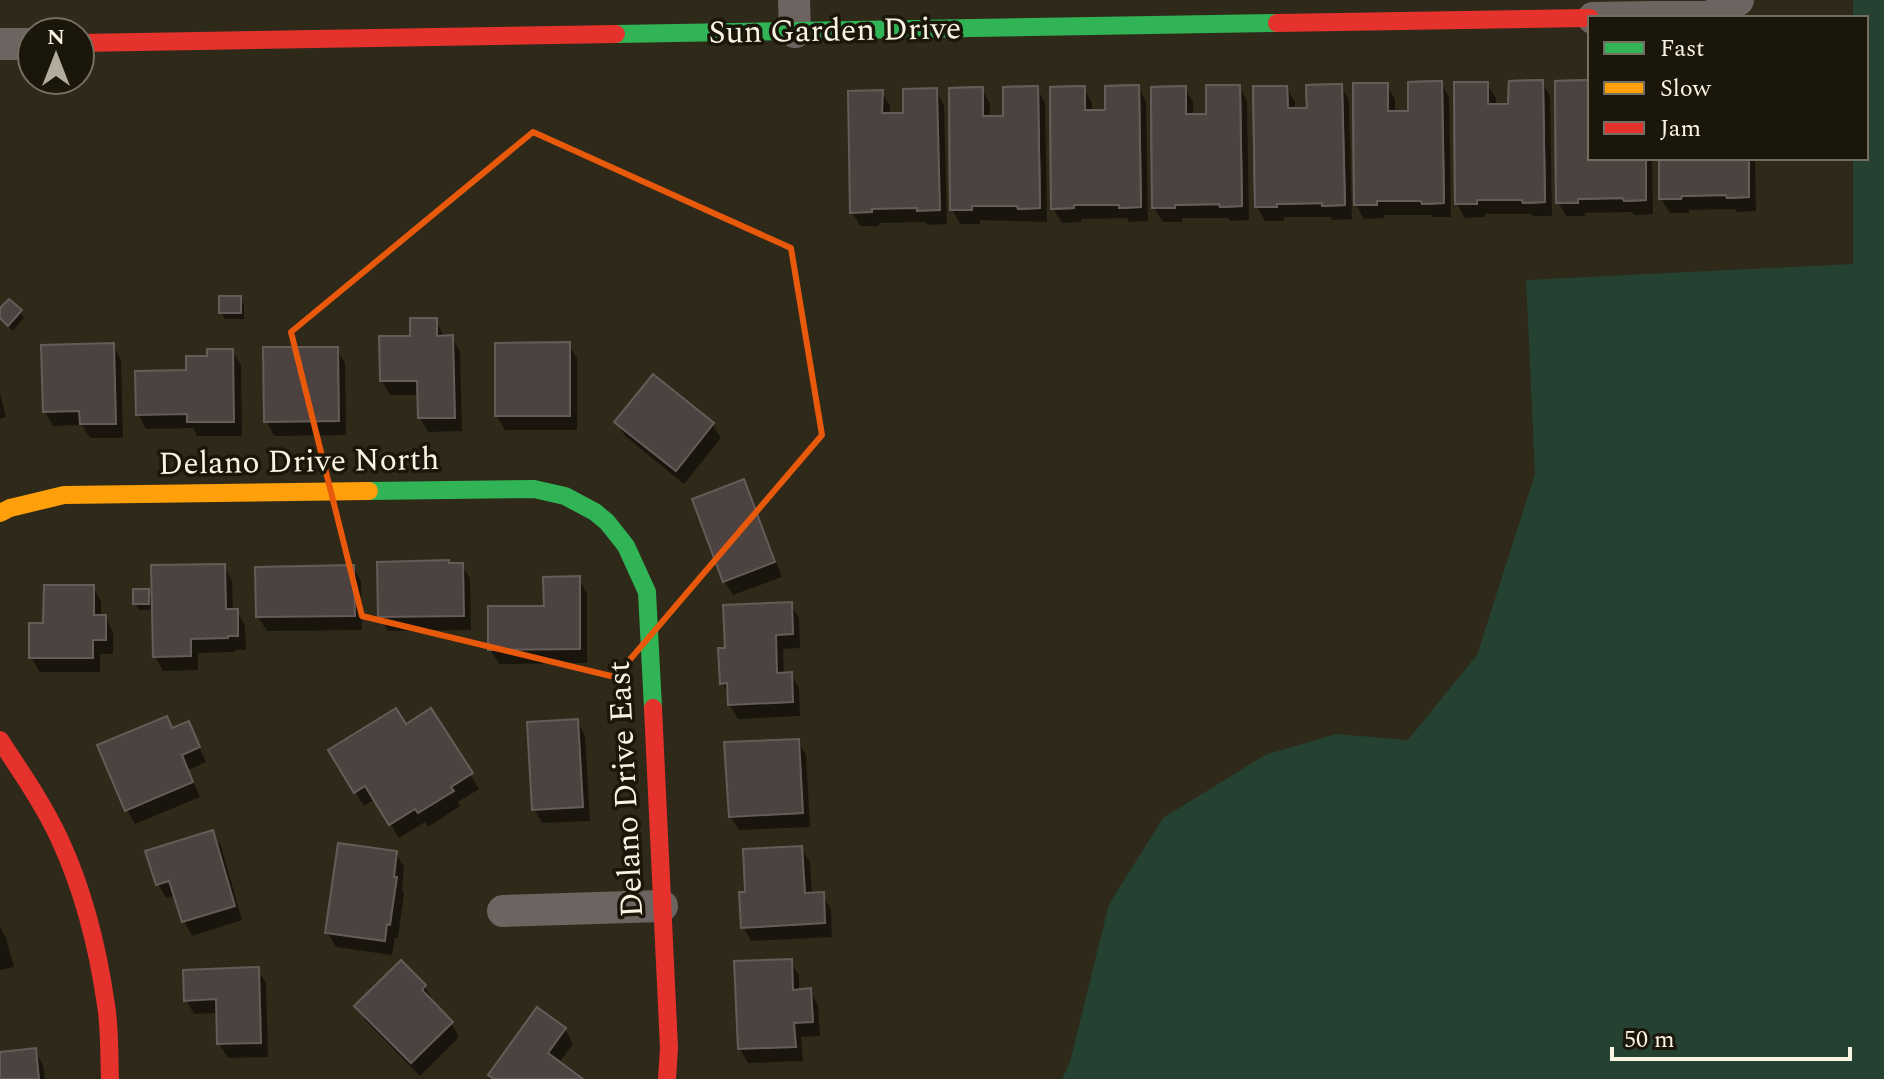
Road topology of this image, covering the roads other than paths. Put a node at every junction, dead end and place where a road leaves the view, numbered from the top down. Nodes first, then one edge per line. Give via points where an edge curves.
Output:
1 (794, 0) edge
2 (1738, 0) edge
3 (1711, 16) edge
4 (1588, 18) edge
5 (795, 32) junction
6 (96, 43) edge
7 (597, 511) joint
8 (0, 513) edge
9 (0, 740) edge
10 (662, 906) junction
11 (503, 911) dead end
12 (110, 1079) edge
13 (667, 1079) edge

1 - 5 street
2 - 3 street, Sun Garden Drive
4 - 5 street, Sun Garden Drive
5 - 6 street, Sun Garden Drive
7 - 8 street, Delano Drive North via 534,489 64,495
7 - 10 street, Delano Drive East via 620,535 647,592
9 - 12 street via 59,838 77,881 107,1008
10 - 11 street
10 - 13 street, Delano Drive East

